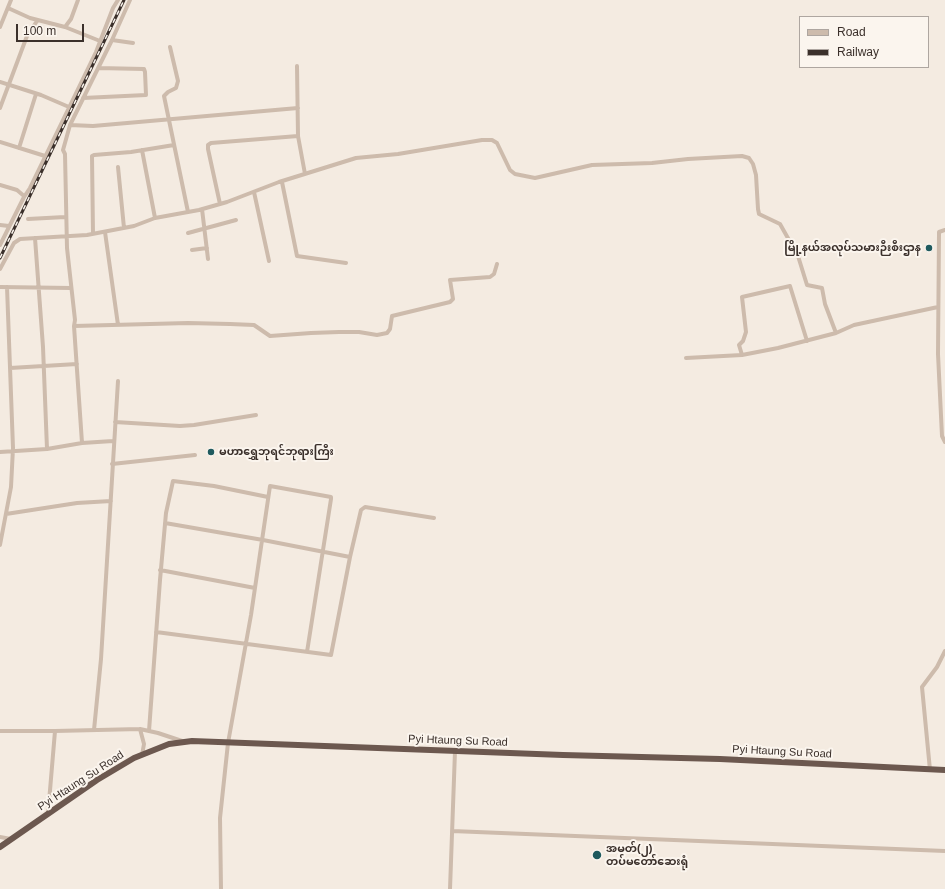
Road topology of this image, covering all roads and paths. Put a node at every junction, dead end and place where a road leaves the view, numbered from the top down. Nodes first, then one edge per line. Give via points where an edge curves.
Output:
1 (11, 0) edge
2 (78, 0) edge
3 (118, 0) edge
4 (130, 0) edge
5 (8, 8) junction
6 (37, 21) junction
7 (64, 26) junction
8 (0, 27) edge
9 (112, 40) junction
10 (100, 41) junction
11 (133, 43) dead end
12 (170, 48) dead end
13 (297, 66) dead end
14 (98, 68) junction
15 (0, 82) edge
16 (8, 85) junction
17 (36, 94) junction
18 (83, 98) junction
19 (69, 107) junction
20 (0, 108) edge
21 (298, 108) junction
22 (169, 120) junction
23 (70, 125) junction
24 (298, 136) junction
25 (0, 142) edge
26 (174, 145) junction
27 (18, 148) junction
28 (142, 150) junction
29 (45, 156) junction
30 (118, 167) dead end
31 (305, 174) junction
32 (282, 182) junction
33 (0, 185) edge
34 (254, 192) junction
35 (24, 196) junction
36 (220, 204) junction
37 (202, 209) junction
38 (188, 212) junction
39 (65, 217) junction
40 (155, 218) junction
41 (28, 219) dead end
42 (236, 220) dead end
43 (0, 225) edge
44 (9, 226) junction
45 (124, 228) junction
46 (205, 229) junction
47 (945, 230) edge
48 (105, 232) junction
49 (188, 233) dead end
50 (93, 234) junction
51 (66, 237) junction
52 (36, 238) junction
53 (0, 245) edge
54 (207, 248) junction
55 (192, 250) dead end
56 (208, 259) dead end
57 (269, 261) dead end
58 (346, 263) dead end
59 (497, 264) dead end
60 (0, 269) edge
61 (0, 287) edge
62 (7, 287) junction
63 (38, 288) junction
64 (71, 288) junction
65 (938, 307) junction
66 (118, 325) junction
67 (74, 326) junction
68 (836, 333) junction
69 (807, 341) junction
70 (742, 355) junction
71 (686, 358) dead end
72 (77, 364) junction
73 (44, 366) junction
74 (10, 368) junction
75 (118, 381) dead end
76 (256, 415) dead end
77 (115, 422) junction
78 (113, 441) junction
79 (82, 442) junction
80 (945, 442) edge
81 (47, 449) junction
82 (0, 452) edge
83 (13, 452) junction
84 (195, 455) dead end
85 (112, 464) junction
86 (268, 497) junction
87 (111, 501) junction
88 (6, 515) junction
89 (0, 516) edge
90 (434, 518) dead end
91 (165, 523) junction
92 (262, 540) junction
93 (0, 545) edge
94 (323, 552) junction
95 (350, 557) junction
96 (160, 570) junction
97 (255, 588) junction
98 (156, 632) junction
99 (245, 644) junction
100 (945, 651) edge
101 (307, 652) junction
102 (140, 729) junction
103 (94, 730) junction
104 (0, 731) edge
105 (56, 731) junction
106 (149, 731) junction
107 (184, 742) junction
108 (228, 743) junction
109 (455, 751) junction
110 (142, 755) junction
111 (930, 770) junction
112 (945, 770) edge
113 (48, 815) junction
114 (452, 831) junction
115 (0, 837) edge
116 (11, 839) junction
117 (0, 847) edge
118 (945, 851) edge
119 (221, 889) edge
120 (450, 889) edge

1 - 5 street
2 - 7 street via 71,19
3 - 10 street
4 - 9 street
5 - 6 street
5 - 8 street
6 - 7 street
6 - 16 street via 27,36
7 - 10 street
9 - 11 street
9 - 14 street
10 - 19 street
12 - 22 street via 178,81 176,88 164,96
13 - 21 street
14 - 18 street
14 - 18 street via 144,69 146,95
15 - 16 street
16 - 17 street
16 - 20 street
17 - 19 street
17 - 27 street
18 - 23 street
19 - 29 street
21 - 22 street
21 - 24 street
22 - 23 street via 92,126
22 - 26 street
23 - 39 street via 63,150
24 - 31 street
24 - 36 street via 208,145
25 - 27 street
26 - 28 street
26 - 38 street
27 - 29 street
28 - 40 street
28 - 50 street via 92,156
29 - 35 street
30 - 45 street
31 - 32 street
31 - 68 street via 356,158 482,140 497,143 510,170 515,174 535,178 592,164 652,163 742,156 749,158 755,170 759,214 780,224 798,256 807,285 822,288
32 - 34 street
32 - 58 street via 297,256
33 - 35 street via 17,190
34 - 36 street
34 - 57 street
35 - 44 street
36 - 37 street
37 - 38 street
37 - 46 street
38 - 40 street
39 - 41 street
39 - 51 street
40 - 45 street
42 - 46 street
43 - 44 street
44 - 53 street
45 - 48 street
46 - 49 street
46 - 54 street
47 - 65 street via 939,232
48 - 50 street
48 - 66 street
50 - 51 street
51 - 52 street
51 - 64 street
52 - 60 street via 16,240
52 - 63 street
54 - 55 street
54 - 56 street
59 - 66 street via 494,274 490,277 450,280 450,302 392,316 388,333 377,335 339,332 270,336 254,325 230,324
61 - 62 street
62 - 63 street
62 - 74 street
63 - 64 street
63 - 73 street
64 - 67 street
65 - 68 street via 854,325
65 - 80 street via 942,436
66 - 67 street
67 - 72 street
68 - 69 street
69 - 70 street
69 - 70 street via 790,286 742,297 746,332 739,345
70 - 71 street
72 - 73 street
72 - 79 street
73 - 74 street
73 - 81 street
74 - 83 street
75 - 77 street
76 - 77 street via 180,426
77 - 78 street
78 - 79 street
78 - 85 street
79 - 81 street
81 - 83 street
82 - 83 street
83 - 88 street
84 - 85 street
85 - 87 street
86 - 91 street via 173,480
86 - 92 street
86 - 94 street via 270,486 331,497
87 - 88 street
87 - 103 street
88 - 89 street
88 - 93 street
90 - 95 street via 364,507 361,510
91 - 92 street
91 - 96 street
92 - 94 street
92 - 97 street
94 - 95 street
94 - 101 street
95 - 101 street via 331,655
96 - 97 street
96 - 98 street
97 - 99 street
98 - 99 street
98 - 106 street
99 - 101 street
99 - 108 street
100 - 111 street via 922,687
102 - 103 street
102 - 106 street
102 - 110 street via 144,744
103 - 105 street
104 - 105 street
105 - 113 street
106 - 107 street
107 - 108 highway, Pyi Htaung Su Road
107 - 110 highway, Pyi Htaung Su Road via 168,744
108 - 109 highway, Pyi Htaung Su Road
108 - 119 street via 220,818
109 - 111 highway, Pyi Htaung Su Road via 720,759
109 - 114 street
110 - 113 highway, Pyi Htaung Su Road via 98,780
111 - 112 highway, Pyi Htaung Su Road
113 - 116 highway, Pyi Htaung Su Road
114 - 118 street
114 - 120 street
115 - 116 street
116 - 117 highway, Pyi Htaung Su Road

